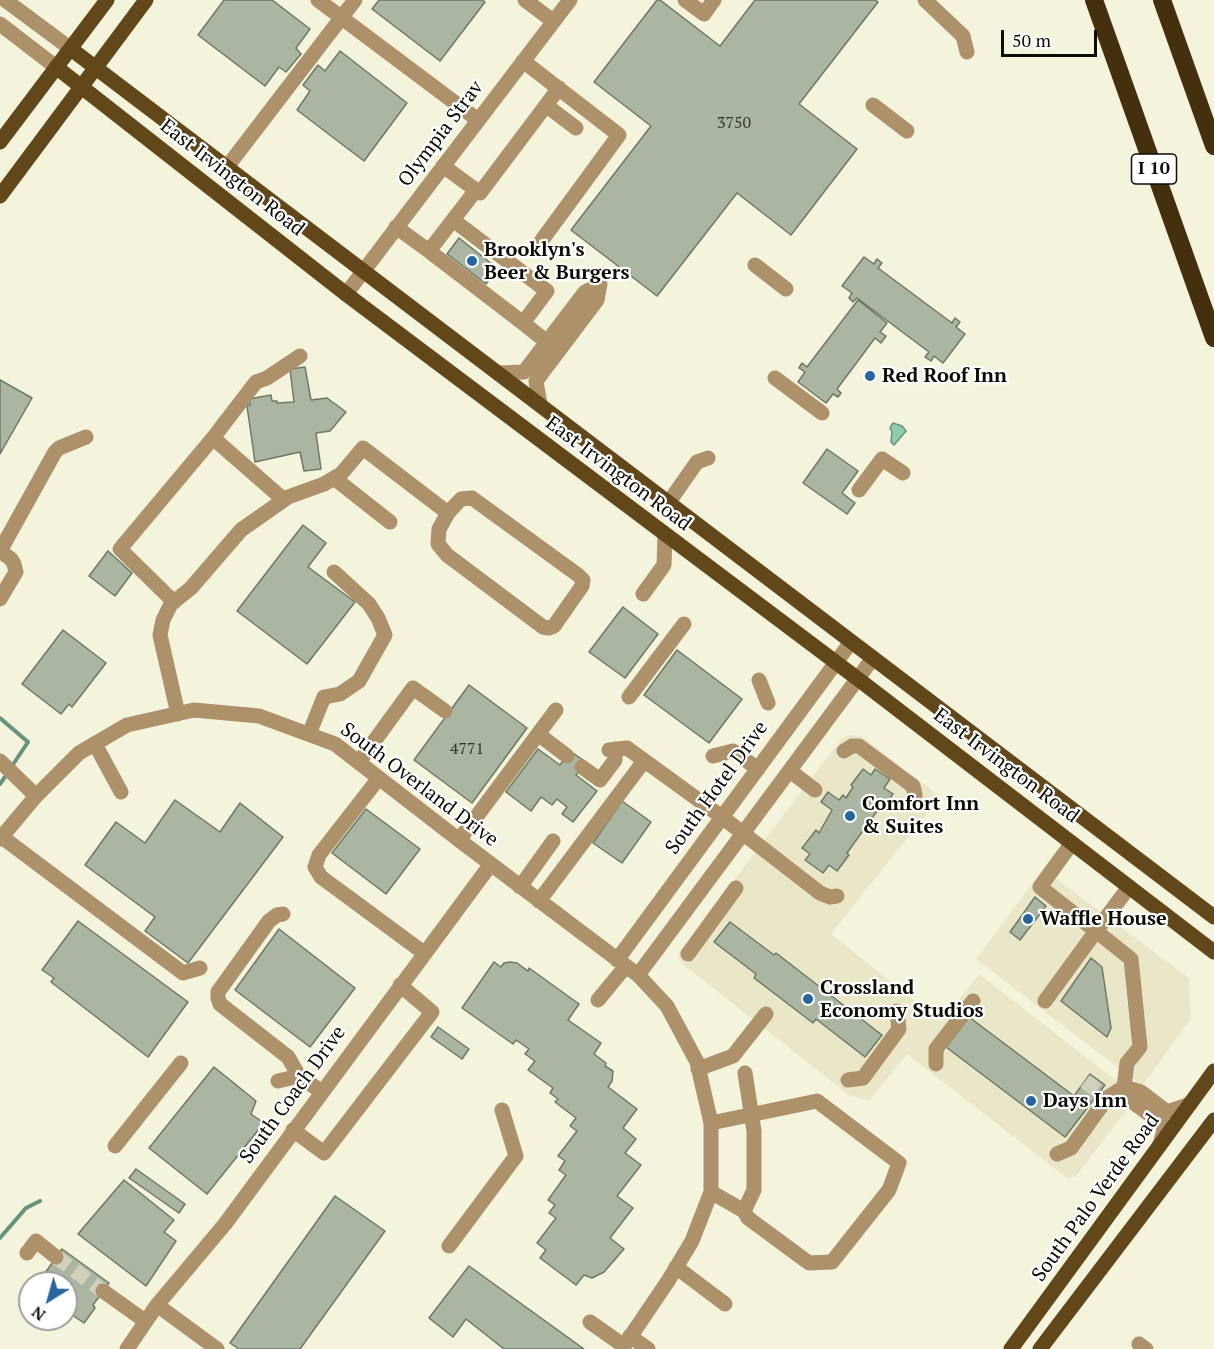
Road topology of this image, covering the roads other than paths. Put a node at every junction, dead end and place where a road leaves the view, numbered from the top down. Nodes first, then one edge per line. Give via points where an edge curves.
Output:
1 (5, 0) edge
2 (107, 0) edge
3 (146, 0) edge
4 (318, 0) edge
5 (356, 0) edge
6 (525, 0) edge
7 (570, 0) edge
8 (685, 0) edge
9 (714, 0) edge
10 (925, 0) edge
11 (1080, 0) edge
12 (1094, 0) edge
13 (1162, 0) edge
14 (1175, 0) edge
15 (342, 18) junction
16 (554, 21) junction
17 (0, 24) edge
18 (70, 49) junction
19 (1112, 50) junction
20 (967, 52) dead end
21 (523, 61) junction
22 (57, 67) junction
23 (95, 67) junction
24 (81, 86) junction
25 (559, 88) junction
26 (873, 105) dead end
27 (547, 106) junction
28 (478, 120) junction
29 (1214, 127) edge
30 (576, 128) dead end
31 (907, 131) dead end
32 (0, 142) edge
33 (1214, 146) edge
34 (443, 166) junction
35 (228, 167) junction
36 (476, 190) junction
37 (0, 196) edge
38 (453, 220) junction
39 (396, 227) junction
40 (542, 240) dead end
41 (429, 251) junction
42 (755, 265) dead end
43 (364, 270) junction
44 (786, 289) dead end
45 (345, 294) junction
46 (523, 324) junction
47 (1214, 338) edge
48 (547, 342) junction
49 (300, 356) dead end
50 (499, 373) junction
51 (775, 378) dead end
52 (540, 404) junction
53 (822, 413) dead end
54 (86, 437) dead end
55 (213, 438) junction
56 (708, 458) dead end
57 (903, 473) dead end
58 (334, 478) junction
59 (859, 490) dead end
60 (284, 500) junction
61 (669, 502) junction
62 (448, 513) junction
63 (390, 522) dead end
64 (665, 536) junction
65 (0, 551) edge
66 (334, 572) dead end
67 (643, 594) dead end
68 (0, 599) edge
69 (174, 602) junction
70 (684, 624) dead end
71 (851, 642) junction
72 (873, 658) junction
73 (836, 663) junction
74 (858, 679) junction
75 (759, 680) dead end
76 (629, 698) dead end
77 (768, 704) dead end
78 (556, 710) dead end
79 (445, 711) dead end
80 (178, 714) junction
81 (309, 734) junction
82 (538, 734) junction
83 (95, 744) junction
84 (844, 751) dead end
85 (567, 756) dead end
86 (713, 756) dead end
87 (644, 760) junction
88 (359, 762) junction
89 (6, 767) edge
90 (582, 767) dead end
91 (758, 769) junction
92 (790, 771) junction
93 (380, 778) junction
94 (815, 790) dead end
95 (121, 792) dead end
96 (915, 795) dead end
97 (36, 796) junction
98 (722, 817) junction
99 (743, 834) junction
100 (1, 838) edge
101 (459, 840) junction
102 (553, 842) dead end
103 (1072, 843) junction
104 (490, 864) junction
105 (687, 865) junction
106 (520, 887) junction
107 (1129, 887) junction
108 (736, 888) dead end
109 (837, 896) dead end
110 (539, 901) junction
111 (283, 914) dead end
112 (1214, 917) edge
113 (1096, 931) junction
114 (1214, 952) edge
115 (424, 953) junction
116 (688, 954) dead end
117 (627, 967) junction
118 (200, 968) dead end
119 (400, 985) junction
120 (598, 1000) dead end
121 (973, 1001) dead end
122 (1045, 1001) dead end
123 (897, 1011) dead end
124 (766, 1014) dead end
125 (181, 1063) dead end
126 (936, 1064) dead end
127 (698, 1069) junction
128 (1214, 1071) edge
129 (745, 1073) dead end
130 (299, 1076) junction
131 (848, 1080) dead end
132 (278, 1081) dead end
133 (1124, 1087) junction
134 (322, 1092) junction
135 (1190, 1104) junction
136 (502, 1110) dead end
137 (752, 1114) junction
138 (1214, 1119) edge
139 (711, 1123) junction
140 (293, 1130) junction
141 (1160, 1145) junction
142 (115, 1146) dead end
143 (1057, 1154) dead end
144 (711, 1192) junction
145 (744, 1211) junction
146 (449, 1246) dead end
147 (27, 1253) dead end
148 (56, 1257) tunnel mouth
149 (676, 1267) junction
150 (103, 1291) tunnel mouth
151 (725, 1304) dead end
152 (157, 1305) junction
153 (145, 1321) junction
154 (591, 1322) dead end
155 (625, 1344) edge
156 (1015, 1345) edge
157 (127, 1349) edge
158 (217, 1349) edge
159 (648, 1349) edge
160 (1040, 1349) edge

1 - 18 street, East Irvington Road
2 - 18 main road
3 - 23 main road
4 - 15 street
5 - 15 street
6 - 16 street
7 - 16 street, Olympia Strav
8 - 9 street via 704,14
10 - 20 street via 963,36
11 - 19 highway
12 - 19 highway, I 10
13 - 33 highway
14 - 29 highway
15 - 28 street
15 - 35 street
16 - 21 street, Olympia Strav
17 - 22 street, East Irvington Road
18 - 22 main road
18 - 23 main road, East Irvington Road
19 - 47 highway, I 10
21 - 25 street
21 - 28 street, Olympia Strav
22 - 24 main road, East Irvington Road
22 - 32 main road
23 - 24 main road
23 - 35 main road, East Irvington Road
24 - 37 main road
24 - 45 main road, East Irvington Road
25 - 27 street
25 - 40 street via 619,135
26 - 31 street
27 - 30 street
27 - 36 street via 480,193
28 - 34 street, Olympia Strav
34 - 36 street
34 - 39 street, Olympia Strav
35 - 43 main road, East Irvington Road
36 - 38 street
38 - 41 street
38 - 46 street via 547,291
39 - 41 street
39 - 43 street, Olympia Strav
41 - 46 street
42 - 44 street
43 - 45 street, Olympia Strav
43 - 50 main road, East Irvington Road
45 - 64 main road, East Irvington Road
46 - 48 street
48 - 50 street via 524,372
48 - 52 street via 585,292 600,284 597,300 537,381
49 - 55 street via 256,382
50 - 52 main road, East Irvington Road
51 - 53 street
52 - 61 main road, East Irvington Road
54 - 65 street via 55,452
55 - 60 street
55 - 69 street via 120,549
56 - 61 street via 697,462
57 - 59 street via 882,459
58 - 60 street
58 - 62 street via 363,448
58 - 63 street
60 - 69 street via 242,530
61 - 71 main road, East Irvington Road
62 - 62 street via 439,529 438,544 447,555 543,627 554,626 583,580 472,498 461,499
64 - 67 street via 664,565
64 - 73 main road, East Irvington Road
65 - 68 street via 11,559 16,572
66 - 81 street via 369,604 385,635 358,681 340,694 324,697
69 - 80 street via 163,620 160,635
70 - 76 street
71 - 72 main road, East Irvington Road
71 - 73 street, South Hotel Drive
72 - 74 street
72 - 112 main road, East Irvington Road
73 - 74 main road, East Irvington Road
73 - 91 street, South Hotel Drive
74 - 92 street
74 - 103 main road, East Irvington Road
75 - 77 street
78 - 82 street
79 - 88 street via 413,688
80 - 81 street, South Overland Drive via 194,710 259,716
80 - 83 street, South Overland Drive via 127,725
81 - 88 street, South Overland Drive via 335,744
82 - 85 street
82 - 101 street
83 - 95 street
83 - 97 street, South Overland Drive via 79,753
84 - 96 street via 859,746 913,786
86 - 91 street via 733,751
87 - 90 street via 627,748 612,750 615,760 600,780
87 - 98 street
87 - 110 street
88 - 93 street, South Overland Drive
89 - 97 street
91 - 98 street, South Hotel Drive
92 - 94 street
92 - 99 street
93 - 101 street, South Overland Drive
93 - 115 street via 319,855 315,867 321,877
97 - 100 street, South Overland Drive
98 - 99 street
98 - 105 street, South Hotel Drive
99 - 109 street via 820,893
99 - 117 street
100 - 118 street via 183,973
101 - 104 street, South Overland Drive
102 - 106 street
103 - 107 main road, East Irvington Road
103 - 113 street via 1040,887
104 - 106 street, South Overland Drive
104 - 115 street, South Coach Drive
105 - 117 street, South Hotel Drive
105 - 117 street via 673,899 634,951
106 - 110 street, South Overland Drive
107 - 113 street
107 - 114 main road, East Irvington Road
108 - 116 street
110 - 117 street, South Overland Drive
111 - 130 street via 269,921 218,992 218,998 220,1004 288,1057
113 - 122 street
113 - 133 street via 1131,959 1140,1047 1127,1063
115 - 119 street, South Coach Drive
117 - 120 street
117 - 127 street, South Overland Drive via 667,1006
119 - 134 street, South Coach Drive
119 - 140 street via 432,1012 324,1153
121 - 126 street via 936,1049
123 - 131 street via 899,1029 863,1078
124 - 127 street via 733,1056
125 - 142 street
127 - 139 street, South Overland Drive
128 - 135 main road, South Palo Verde Road
129 - 137 street
130 - 132 street
130 - 134 street
133 - 135 street via 1141,1092 1167,1112
133 - 141 street via 1134,1103 1165,1126
133 - 143 street via 1103,1095 1071,1148
134 - 140 street, South Coach Drive
135 - 141 main road, South Palo Verde Road
136 - 146 street via 516,1156
137 - 139 street
137 - 145 street via 754,1191
137 - 145 street via 817,1101 899,1163 890,1190 832,1262 809,1263
138 - 160 main road
139 - 144 street, South Overland Drive
140 - 152 street, South Coach Drive via 225,1224
141 - 156 main road, South Palo Verde Road
144 - 145 street
144 - 149 street via 692,1241
147 - 148 street via 36,1241
149 - 151 street
149 - 155 street
150 - 153 street
152 - 153 street, South Coach Drive
152 - 158 street
153 - 157 street, South Coach Drive
154 - 155 street
155 - 159 street

